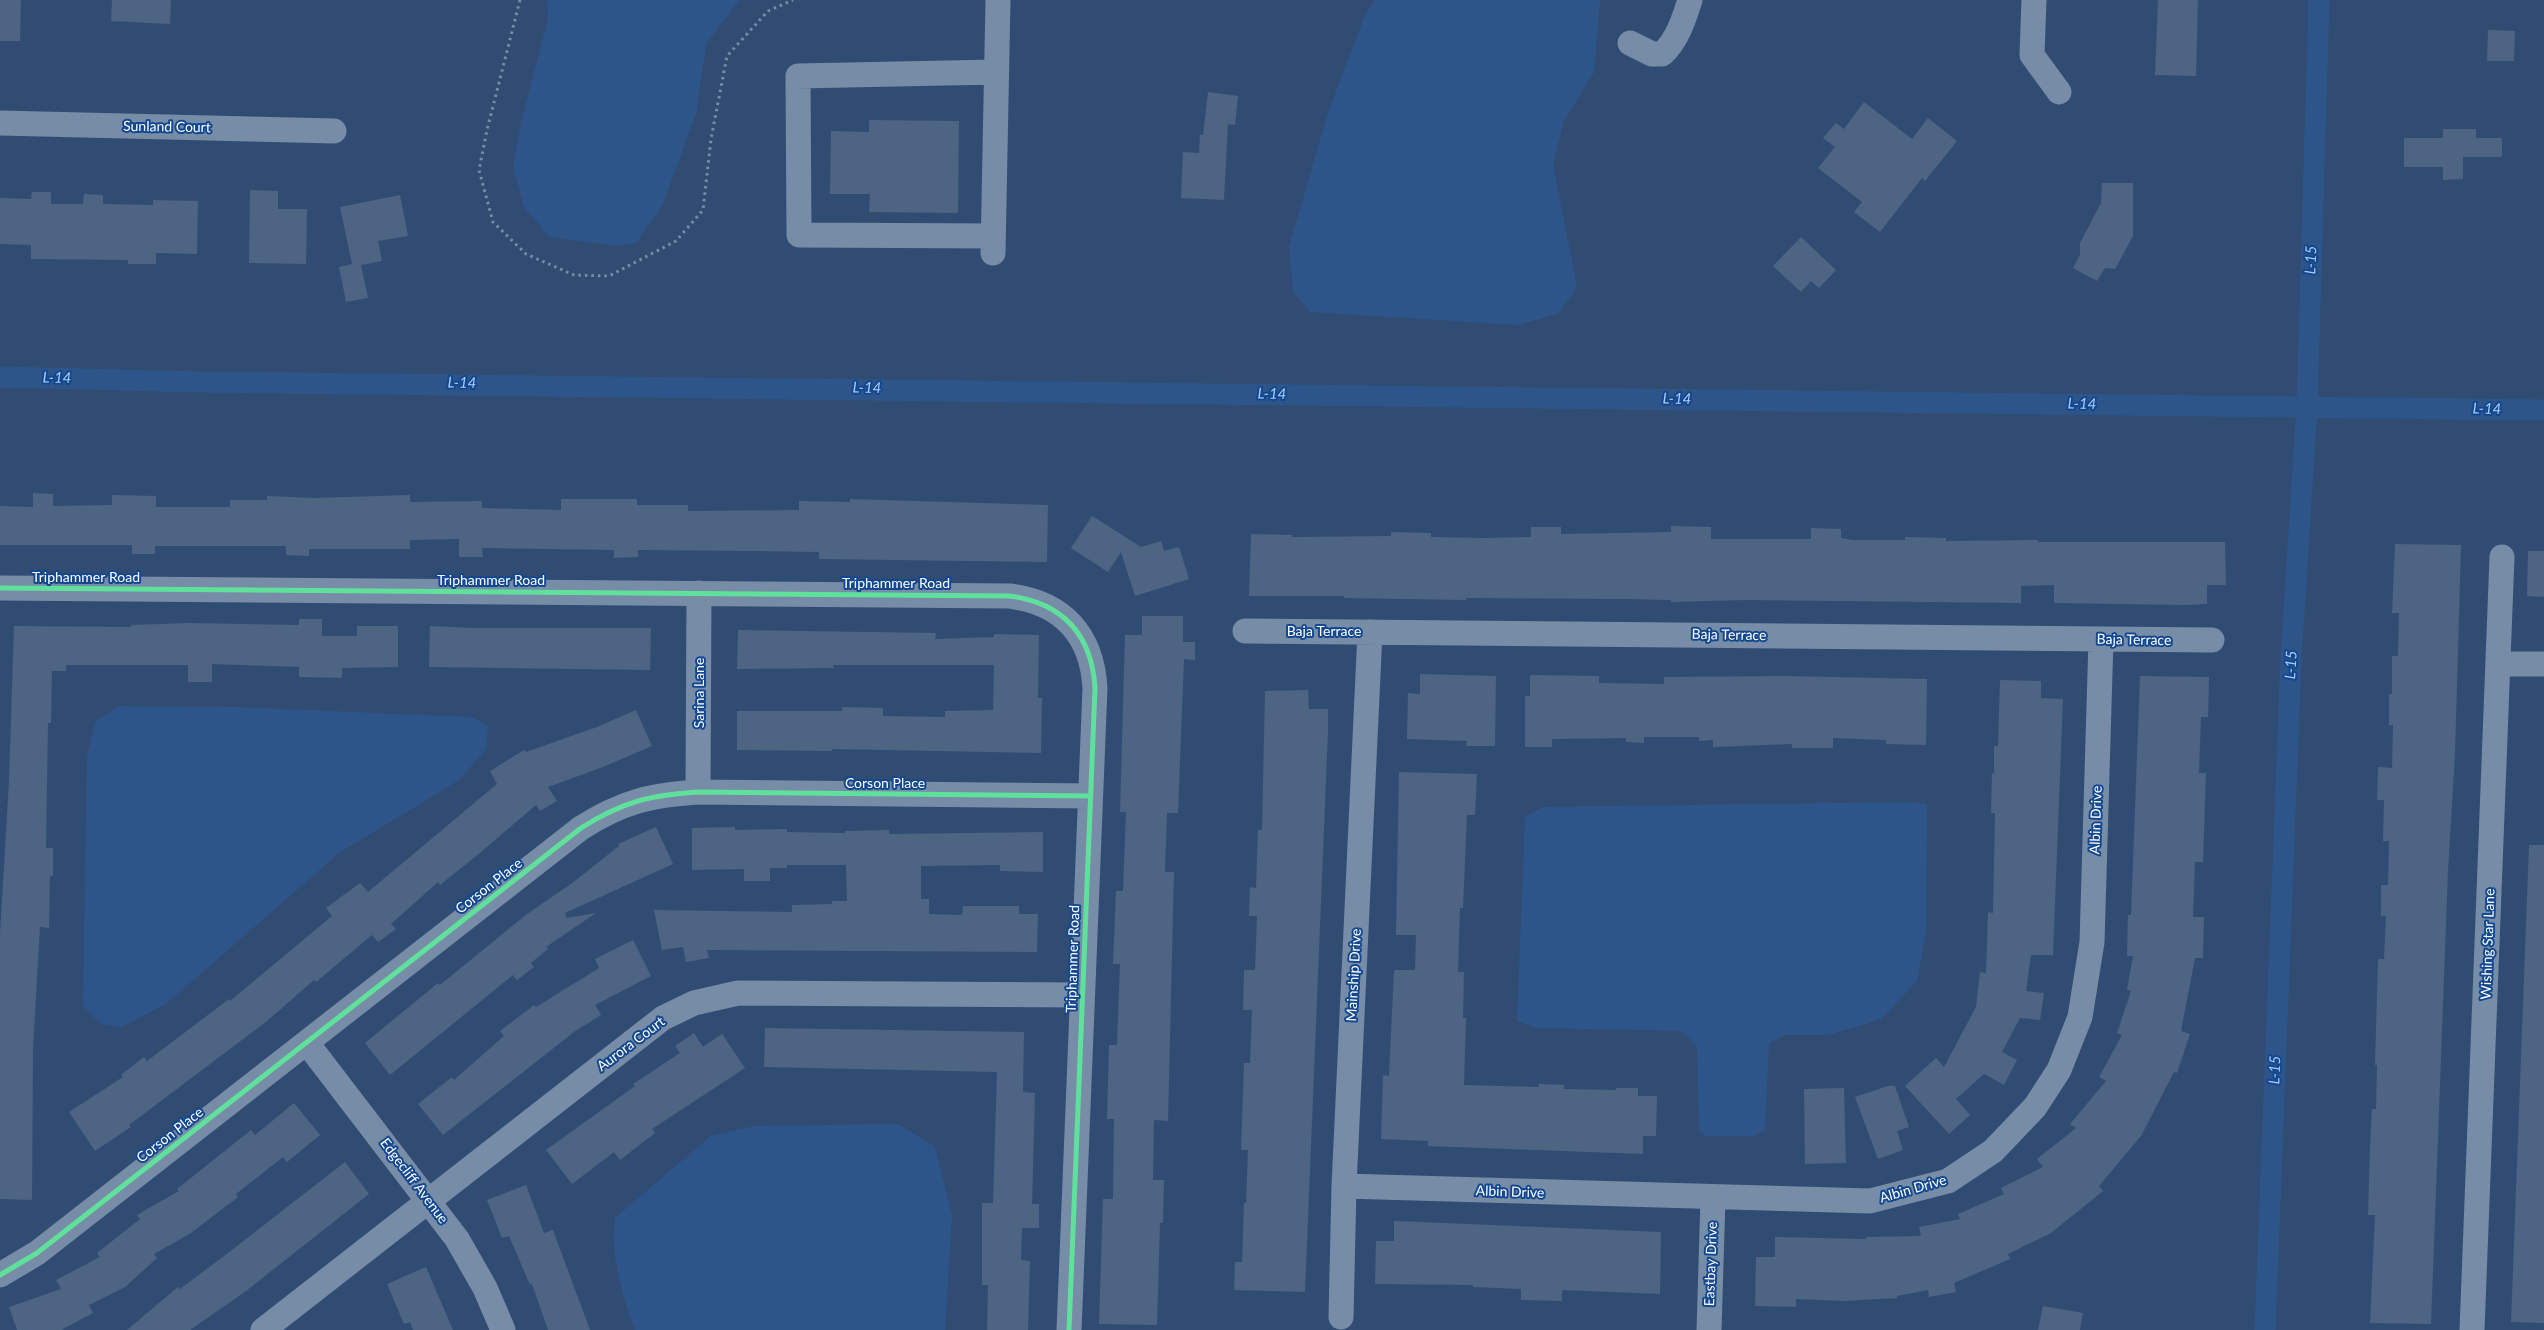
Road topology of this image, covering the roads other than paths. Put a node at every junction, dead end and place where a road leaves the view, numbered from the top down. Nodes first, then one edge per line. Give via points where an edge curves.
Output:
1 (998, 0) edge
2 (1690, 0) edge
3 (2034, 0) edge
4 (1630, 43) dead end
5 (996, 72) junction
6 (2059, 92) dead end
7 (0, 123) edge
8 (334, 131) dead end
9 (2502, 557) dead end
10 (0, 588) edge
11 (700, 593) junction
12 (1245, 631) dead end
13 (1370, 632) junction
14 (2101, 639) junction
15 (2212, 640) dead end
16 (2500, 664) junction
17 (2544, 664) edge
18 (698, 792) junction
19 (1090, 796) junction
20 (1082, 995) junction
21 (307, 1043) junction
22 (1344, 1186) junction
23 (1713, 1198) junction
24 (429, 1200) junction
25 (0, 1275) edge
26 (1341, 1317) dead end
27 (263, 1330) edge
28 (503, 1330) edge
29 (1069, 1330) edge
30 (1709, 1330) edge
31 (2472, 1330) edge

1 - 5 street
2 - 4 street via 1670,48 1662,54 1652,54
3 - 6 street via 2032,55
5 - 5 street via 993,245 799,235 798,76
7 - 8 street, Sunland Court
9 - 16 street, Wishing Star Lane
10 - 11 street, Triphammer Road
11 - 18 street, Sarina Lane
11 - 19 street, Triphammer Road via 1010,596 1047,606 1077,630 1091,657 1095,688
12 - 13 street, Baja Terrace
13 - 14 street, Baja Terrace
13 - 22 street, Mainship Drive
14 - 15 street, Baja Terrace
14 - 23 street, Albin Drive via 2092,942 2080,1017 2059,1070 2036,1106 1993,1151 1948,1181 1870,1201
16 - 17 street
16 - 31 street, Wishing Star Lane
18 - 19 street, Corson Place
18 - 21 street, Corson Place via 661,794 634,800 601,815
19 - 20 street, Triphammer Road
20 - 24 street, Aurora Court via 738,993 694,1002 663,1018
20 - 29 street, Triphammer Road
21 - 24 street, Edgecliff Avenue
21 - 25 street, Corson Place via 37,1253
22 - 23 street, Albin Drive
22 - 26 street, Mainship Drive
23 - 30 street, Eastbay Drive
24 - 27 street, Aurora Court
24 - 28 street, Edgecliff Avenue via 457,1239 485,1288

